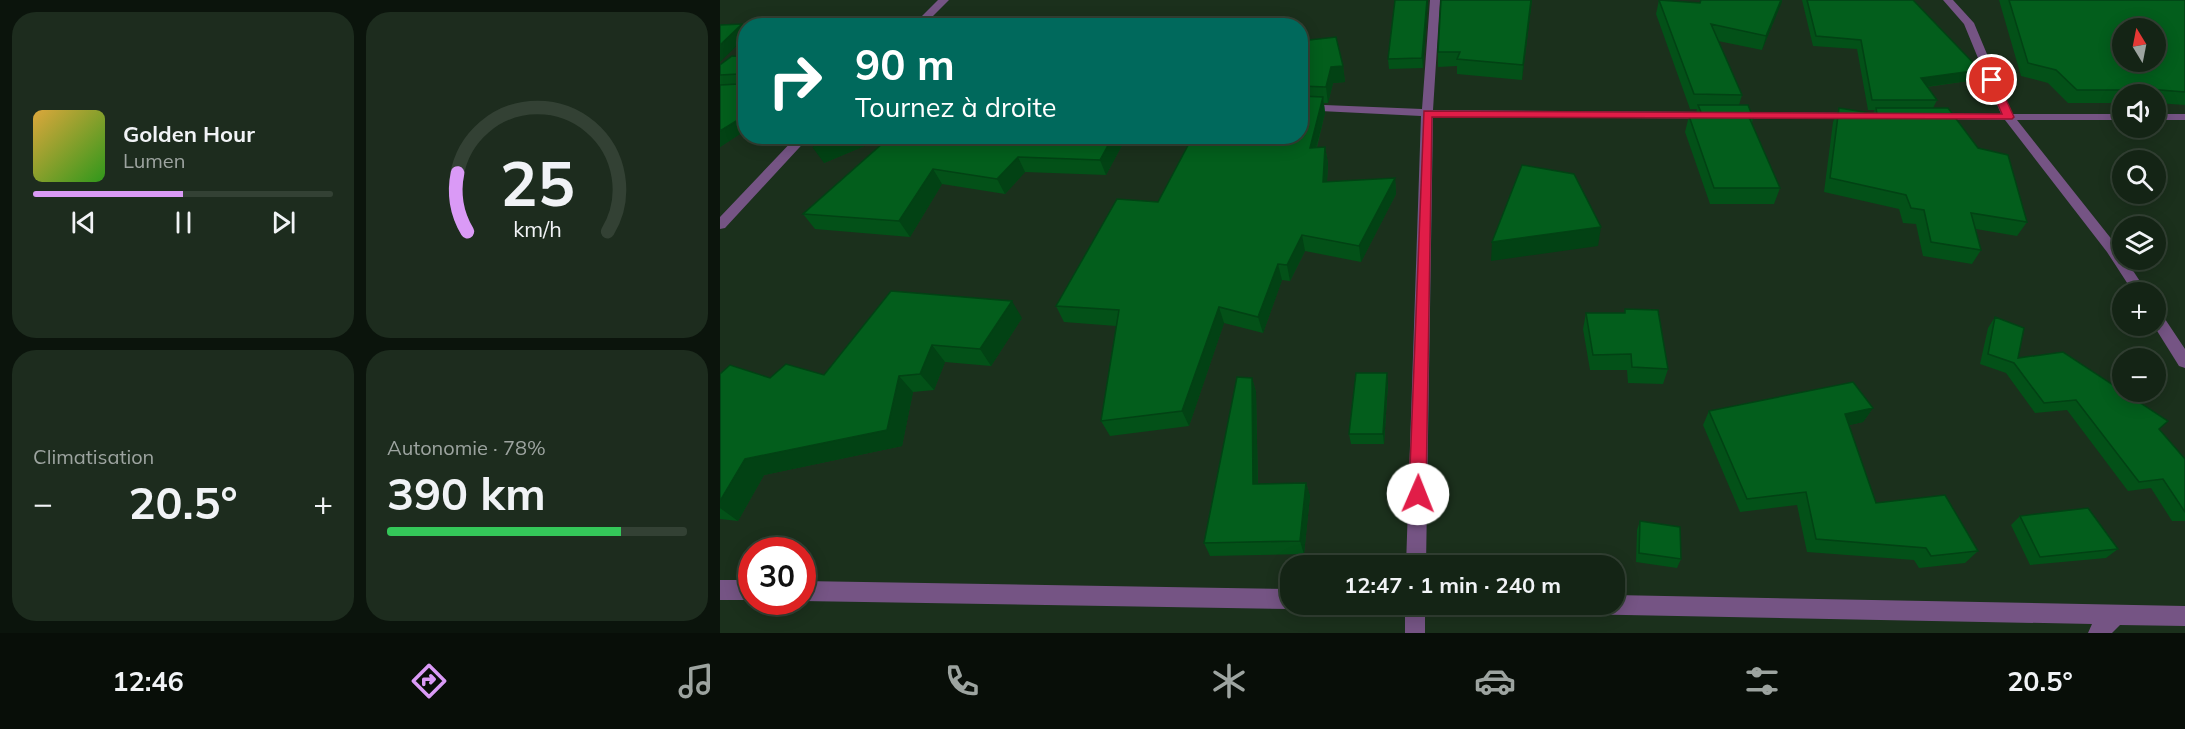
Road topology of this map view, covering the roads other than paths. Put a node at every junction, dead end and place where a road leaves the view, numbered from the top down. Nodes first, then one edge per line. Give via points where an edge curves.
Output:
1 (944, 0) edge
2 (1435, 0) edge
3 (1948, 0) edge
4 (925, 18) edge
5 (1308, 107) edge
6 (1427, 113) junction
7 (1866, 116) edge
8 (1925, 117) edge
9 (2008, 117) junction
10 (2112, 117) edge
11 (2166, 117) edge
12 (2185, 117) edge
13 (796, 144) edge
14 (720, 225) edge
15 (2133, 282) edge
16 (2166, 333) edge
17 (2185, 362) edge
18 (1416, 555) edge
19 (720, 590) edge
20 (738, 591) edge
21 (816, 591) edge
22 (1280, 599) edge
23 (1625, 605) edge
24 (1415, 615) edge
25 (2115, 615) junction
26 (2185, 616) edge
27 (1415, 633) edge
28 (2098, 633) edge

1 - 4 street
2 - 6 street
3 - 9 street via 1969,23
5 - 6 street
6 - 7 street
6 - 18 street
8 - 9 street
9 - 10 street
9 - 15 street
11 - 12 street
13 - 14 street
16 - 17 street
19 - 20 street
21 - 22 street
23 - 25 street
24 - 27 street
25 - 26 street
25 - 28 street

